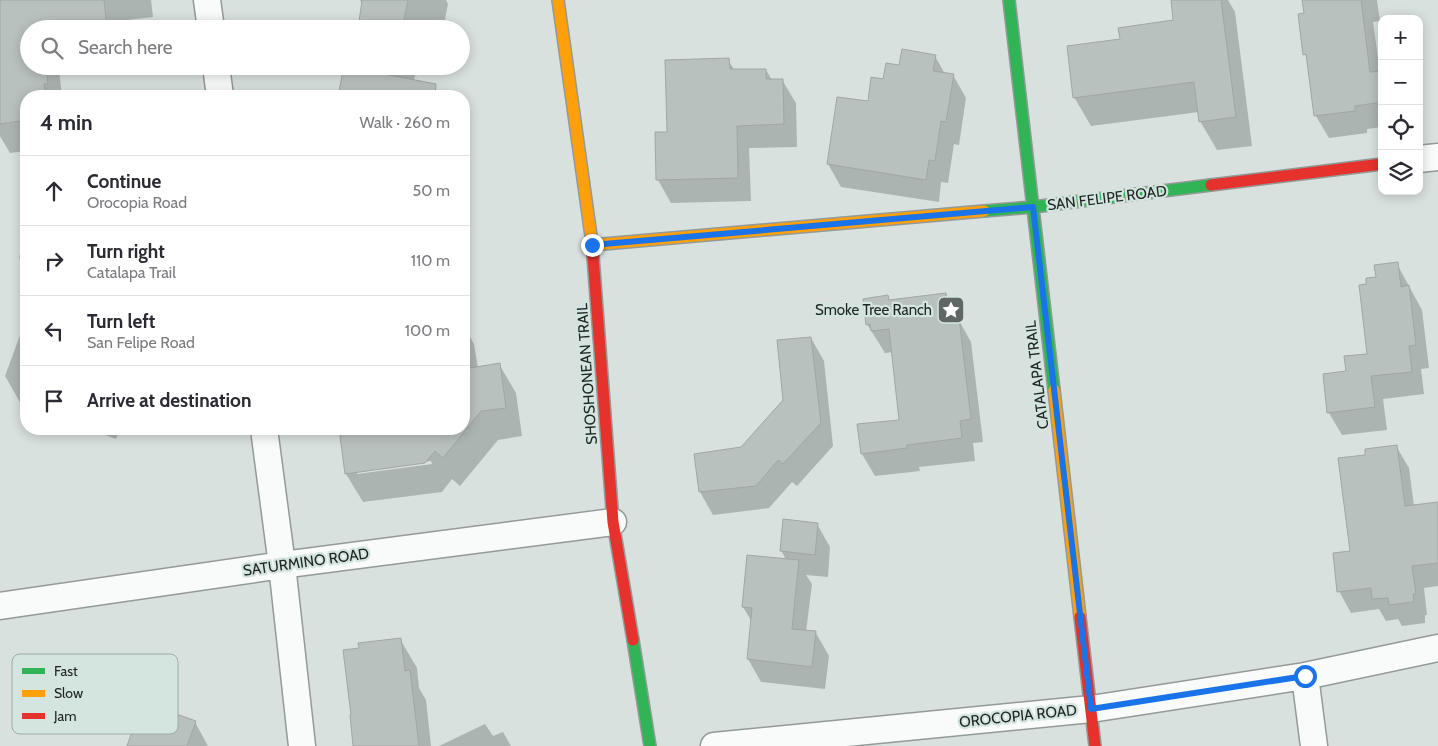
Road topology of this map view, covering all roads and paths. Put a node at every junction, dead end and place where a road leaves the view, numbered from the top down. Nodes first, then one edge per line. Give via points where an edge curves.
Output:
1 (207, 0) edge
2 (558, 0) edge
3 (1009, 0) edge
4 (210, 20) edge
5 (217, 75) edge
6 (219, 90) edge
7 (1438, 157) edge
8 (1423, 159) edge
9 (1378, 164) edge
10 (1033, 207) junction
11 (592, 245) junction
12 (265, 435) edge
13 (613, 522) junction
14 (282, 565) junction
15 (0, 606) edge
16 (1438, 648) edge
17 (1305, 676) junction
18 (1091, 709) junction
19 (302, 746) edge
20 (650, 746) edge
21 (714, 746) edge
22 (1095, 746) edge
23 (1314, 746) edge

1 - 4 street
2 - 11 street, SHOSHONEAN TRAIL
3 - 10 street, CATALAPA TRAIL
5 - 6 street
7 - 8 street
9 - 10 street, SAN FELIPE ROAD
10 - 11 street, SAN FELIPE ROAD
10 - 18 street, CATALAPA TRAIL
11 - 13 street, SHOSHONEAN TRAIL
12 - 14 street
13 - 14 street, SATURMINO ROAD
13 - 20 street, SHOSHONEAN TRAIL
14 - 15 street, SATURMINO ROAD
14 - 19 street
16 - 17 street, OROCOPIA ROAD
17 - 18 street, OROCOPIA ROAD
17 - 23 street
18 - 21 street, OROCOPIA ROAD
18 - 22 street, CATALAPA TRAIL

